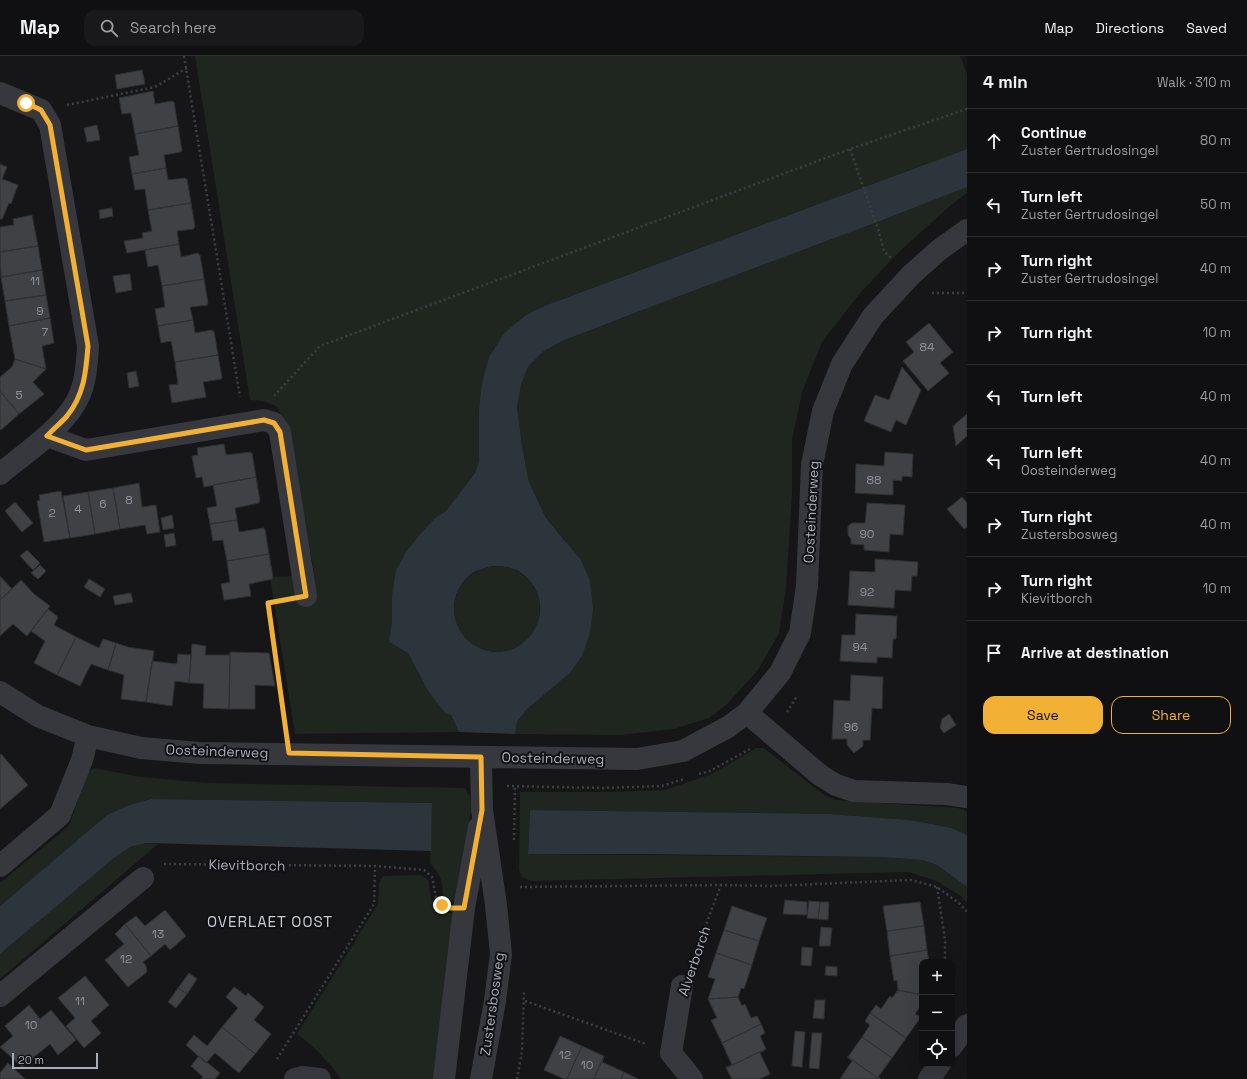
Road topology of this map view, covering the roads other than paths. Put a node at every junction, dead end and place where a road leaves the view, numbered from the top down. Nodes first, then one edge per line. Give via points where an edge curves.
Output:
1 (0, 93) edge
2 (967, 230) edge
3 (47, 436) junction
4 (0, 474) edge
5 (306, 596) road end
6 (0, 692) edge
7 (747, 713) junction
8 (88, 736) junction
9 (481, 757) junction
10 (967, 797) edge
11 (482, 810) junction
12 (0, 866) edge
13 (143, 878) road end
14 (682, 986) road end
15 (0, 996) edge
16 (967, 1025) edge
17 (955, 1042) edge
18 (938, 1067) edge
19 (295, 1079) edge
20 (320, 1079) edge
21 (444, 1079) edge
22 (481, 1079) edge
23 (692, 1079) edge
24 (929, 1079) edge

1 - 3 street via 41,110 50,125 88,346 86,372 79,395 67,416
2 - 7 street, Oosteinderweg via 911,275 873,316 842,364 823,411 812,465 807,586 800,633 780,673
3 - 4 street
3 - 5 street via 86,450 264,420 274,423 280,432
6 - 8 street, Oosteinderweg via 38,716
7 - 9 street, Oosteinderweg via 728,727 683,750 636,759
7 - 10 street via 820,775 836,785 854,791
8 - 9 street, Oosteinderweg via 141,748 200,753
8 - 12 street via 82,760 60,815
9 - 11 street, Zustersbosweg
11 - 21 street, Zustersbosweg via 464,908
11 - 22 street, Zustersbosweg via 501,954
13 - 15 street
14 - 23 street, Alverborch via 671,1053
16 - 17 street
18 - 24 street
19 - 20 street

